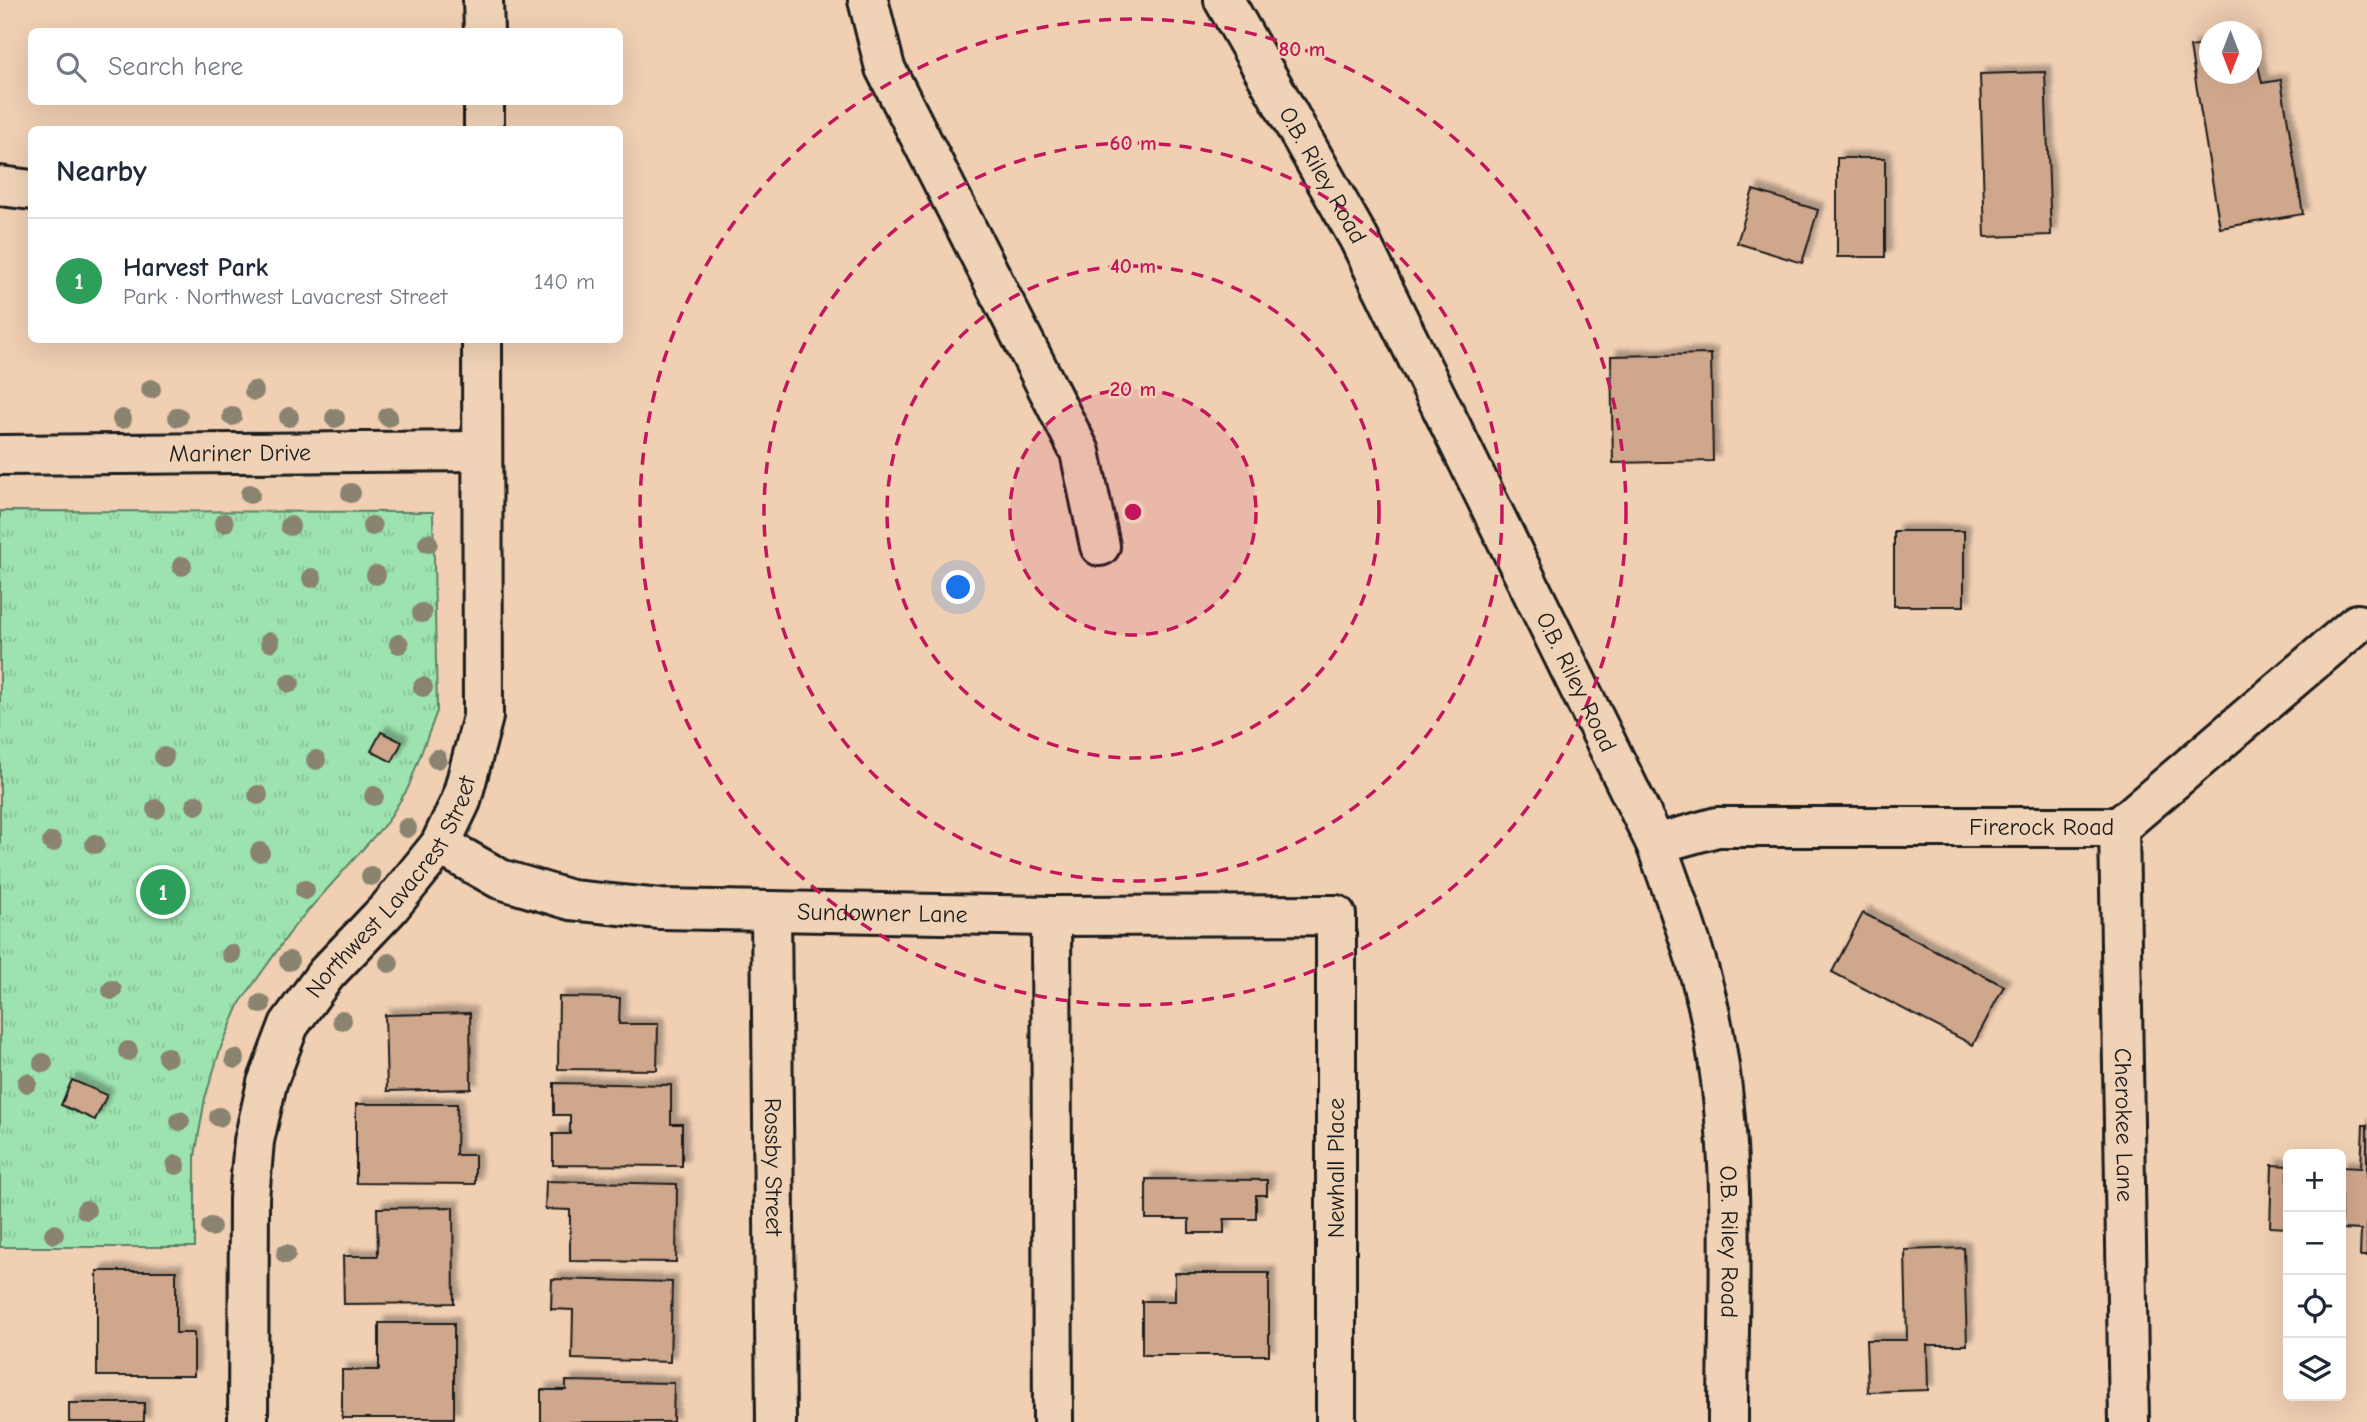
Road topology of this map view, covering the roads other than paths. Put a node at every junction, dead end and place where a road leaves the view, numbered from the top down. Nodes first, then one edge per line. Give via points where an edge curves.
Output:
1 (483, 0) edge
2 (868, 0) edge
3 (1224, 0) edge
4 (484, 28) edge
5 (484, 105) edge
6 (484, 126) edge
7 (0, 186) edge
8 (28, 190) edge
9 (482, 343) edge
10 (480, 451) junction
11 (0, 456) edge
12 (1100, 546) dead end
13 (2357, 624) dead end
14 (2119, 827) junction
15 (1656, 844) junction
16 (440, 845) junction
17 (771, 911) junction
18 (1051, 915) junction
19 (1336, 915) joint
20 (248, 1422) edge
21 (776, 1422) edge
22 (1052, 1422) edge
23 (1336, 1422) edge
24 (1728, 1422) edge
25 (2129, 1422) edge

1 - 4 street
2 - 12 street via 885,68 1080,452
3 - 15 street, O.B. Riley Road via 1359,239
5 - 6 street
7 - 8 street
9 - 10 street, Northwest Lavacrest Street
10 - 11 street, Mariner Drive
10 - 16 street, Northwest Lavacrest Street via 483,717 461,801
13 - 14 street, Firerock Road
14 - 15 street, Firerock Road via 1717,827
14 - 25 street, Cherokee Lane
15 - 24 street, O.B. Riley Road via 1707,1002 1720,1078 1727,1165
16 - 17 street, Sundowner Lane via 500,879 571,900 660,909
16 - 20 street, Northwest Lavacrest Street via 389,908 326,974 289,1025 267,1083 254,1141 249,1198
17 - 18 street, Sundowner Lane
17 - 21 street, Rossby Street
18 - 19 street, Sundowner Lane
18 - 22 street
19 - 23 street, Newhall Place

